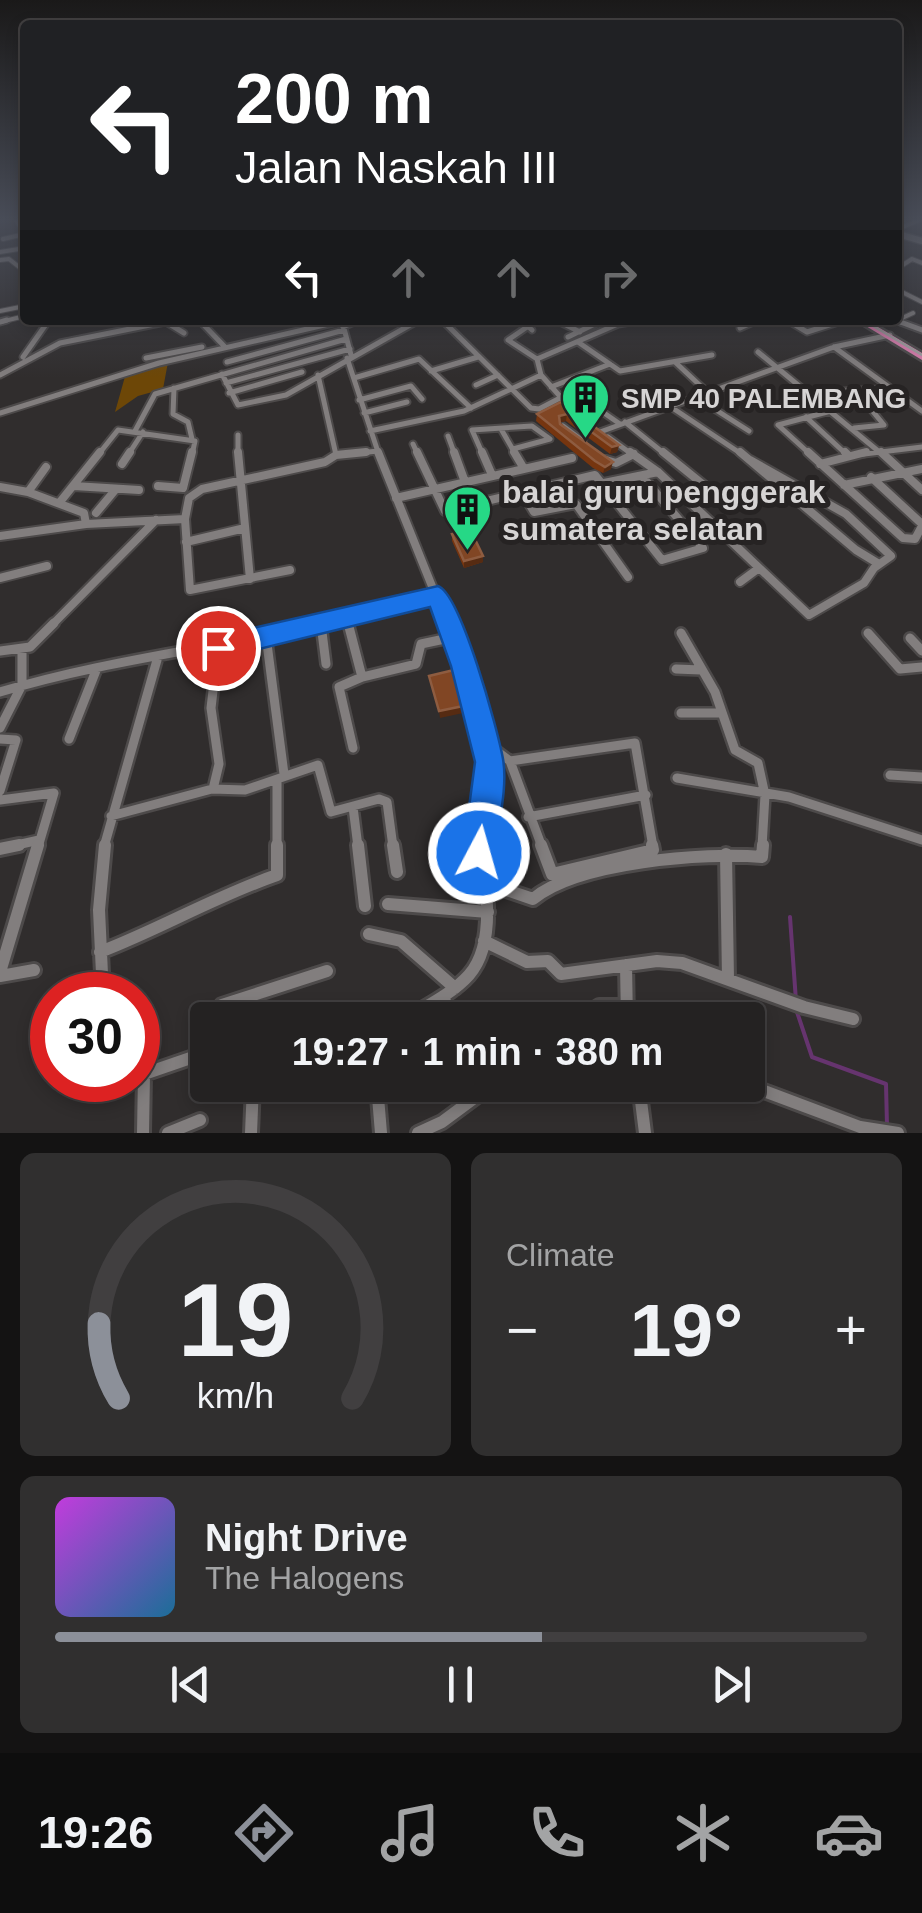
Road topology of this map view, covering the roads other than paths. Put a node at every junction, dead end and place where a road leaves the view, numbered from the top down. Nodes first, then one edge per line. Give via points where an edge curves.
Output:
1 (913, 313) dead end
2 (902, 318) edge
3 (46, 325) edge
4 (149, 325) edge
5 (171, 325) edge
6 (204, 325) edge
7 (280, 325) edge
8 (312, 325) edge
9 (340, 325) edge
10 (343, 325) edge
11 (407, 325) edge
12 (447, 325) edge
13 (526, 325) edge
14 (565, 325) edge
15 (594, 325) edge
16 (616, 325) edge
17 (743, 325) edge
18 (795, 325) edge
19 (830, 325) edge
20 (870, 325) edge
21 (878, 325) edge
22 (109, 332) junction
23 (184, 332) dead end
24 (580, 332) junction
25 (253, 334) dead end
26 (289, 335) junction
27 (890, 335) junction
28 (753, 336) dead end
29 (568, 337) dead end
30 (277, 338) junction
31 (346, 339) junction
32 (260, 342) junction
33 (578, 342) junction
34 (114, 346) dead end
35 (202, 346) dead end
36 (284, 346) junction
37 (225, 347) dead end
38 (834, 347) junction
39 (758, 352) dead end
40 (349, 354) junction
41 (922, 354) edge
42 (290, 355) junction
43 (712, 355) dead end
44 (171, 356) junction
45 (478, 357) junction
46 (146, 358) dead end
47 (703, 358) junction
48 (538, 359) junction
49 (22, 360) junction
50 (227, 362) dead end
51 (675, 362) junction
52 (296, 364) junction
53 (610, 364) junction
54 (712, 366) dead end
55 (779, 369) junction
56 (431, 371) junction
57 (302, 372) junction
58 (0, 374) edge
59 (222, 374) junction
60 (318, 375) junction
61 (498, 375) junction
62 (541, 375) junction
63 (354, 378) junction
64 (306, 382) junction
65 (226, 383) junction
66 (476, 385) dead end
67 (551, 387) junction
68 (174, 388) junction
69 (513, 388) junction
70 (879, 389) dead end
71 (706, 391) junction
72 (856, 391) junction
73 (230, 392) junction
74 (809, 393) junction
75 (578, 395) dead end
76 (694, 396) junction
77 (560, 398) junction
78 (359, 400) junction
79 (422, 400) dead end
80 (407, 402) dead end
81 (668, 405) junction
82 (471, 408) junction
83 (921, 410) edge
84 (831, 411) junction
85 (0, 413) edge
86 (364, 413) junction
87 (806, 417) junction
88 (622, 423) junction
89 (564, 426) edge
90 (501, 428) junction
91 (854, 428) junction
92 (139, 431) junction
93 (370, 431) junction
94 (749, 431) dead end
95 (600, 432) junction
96 (238, 434) dead end
97 (448, 436) dead end
98 (192, 439) junction
99 (413, 444) dead end
100 (922, 446) edge
101 (878, 448) junction
102 (513, 449) junction
103 (378, 451) junction
104 (634, 454) junction
105 (336, 455) junction
106 (849, 456) junction
107 (572, 458) dead end
108 (750, 460) junction
109 (122, 464) dead end
110 (551, 464) junction
111 (820, 464) junction
112 (46, 467) dead end
113 (523, 467) junction
114 (922, 469) edge
115 (901, 470) junction
116 (658, 472) junction
117 (492, 475) junction
118 (642, 476) junction
119 (871, 477) junction
120 (238, 480) junction
121 (465, 482) junction
122 (559, 482) junction
123 (604, 483) junction
124 (844, 485) junction
125 (73, 486) junction
126 (158, 486) dead end
127 (1, 488) edge
128 (183, 488) junction
129 (116, 489) junction
130 (435, 489) junction
131 (139, 490) dead end
132 (922, 490) edge
133 (28, 492) junction
134 (522, 492) junction
135 (194, 493) junction
136 (396, 498) junction
137 (60, 502) junction
138 (726, 503) dead end
139 (571, 504) junction
140 (445, 511) junction
141 (96, 513) dead end
142 (704, 516) junction
143 (156, 520) junction
144 (185, 520) junction
145 (449, 522) dead end
146 (685, 522) junction
147 (86, 524) junction
148 (922, 525) edge
149 (245, 528) junction
150 (0, 536) edge
151 (186, 542) junction
152 (879, 564) junction
153 (47, 566) dead end
154 (759, 568) junction
155 (290, 570) dead end
156 (628, 577) dead end
157 (0, 578) edge
158 (250, 580) junction
159 (740, 582) dead end
160 (438, 596) junction
161 (348, 618) junction
162 (322, 624) junction
163 (681, 633) dead end
164 (868, 633) dead end
165 (266, 636) junction
166 (454, 637) junction
167 (910, 638) dead end
168 (218, 648) junction
169 (22, 651) junction
170 (922, 651) edge
171 (0, 652) edge
172 (157, 660) junction
173 (326, 664) dead end
174 (97, 668) junction
175 (922, 668) edge
176 (676, 669) dead end
177 (702, 670) junction
178 (362, 677) junction
179 (22, 685) junction
180 (0, 692) edge
181 (681, 713) dead end
182 (721, 713) junction
183 (0, 728) edge
184 (0, 739) edge
185 (69, 739) dead end
186 (486, 743) junction
187 (353, 748) dead end
188 (510, 762) junction
189 (890, 776) dead end
190 (922, 777) edge
191 (280, 778) junction
192 (677, 778) dead end
193 (213, 789) junction
194 (0, 790) edge
195 (765, 794) junction
196 (646, 795) junction
197 (0, 800) edge
198 (353, 807) junction
199 (111, 816) junction
200 (528, 817) junction
201 (39, 840) junction
202 (922, 840) edge
203 (0, 848) edge
204 (726, 854) junction
205 (397, 872) dead end
206 (486, 883) junction
207 (388, 904) dead end
208 (365, 906) dead end
209 (488, 912) junction
210 (369, 934) dead end
211 (484, 941) junction
212 (100, 952) junction
213 (626, 965) junction
214 (34, 970) dead end
215 (327, 971) dead end
216 (101, 972) edge
217 (0, 974) edge
218 (728, 980) junction
219 (449, 992) junction
220 (228, 1002) edge
221 (433, 1002) edge
222 (450, 1002) edge
223 (626, 1002) edge
224 (852, 1018) dead end
225 (190, 1058) edge
226 (765, 1091) edge
227 (252, 1102) edge
228 (378, 1102) edge
229 (469, 1102) edge
230 (641, 1102) edge
231 (200, 1120) dead end
232 (890, 1132) edge
233 (143, 1133) edge
234 (168, 1133) edge
235 (251, 1133) edge
236 (381, 1133) edge
237 (418, 1133) edge
238 (644, 1133) edge

1 - 2 street
3 - 49 street
4 - 22 street
5 - 23 street
6 - 37 street
7 - 26 street
8 - 26 street
9 - 36 street
10 - 31 street
11 - 40 street
12 - 45 street
13 - 48 street via 508,340
14 - 24 street
15 - 24 street
16 - 33 street
17 - 28 street
18 - 19 street via 807,332
20 - 27 highway
21 - 41 highway
22 - 34 street
22 - 49 street
24 - 29 street
25 - 32 street
26 - 30 street
27 - 38 street
27 - 41 highway
30 - 32 street
30 - 36 street
31 - 40 street
31 - 42 street
32 - 44 street
33 - 48 street
33 - 53 street
35 - 44 street
36 - 42 street
36 - 50 street
38 - 55 street
38 - 83 street
39 - 55 street
40 - 52 street
40 - 60 street
40 - 63 street
42 - 52 street
42 - 59 street
43 - 47 street
44 - 46 street
44 - 85 street
45 - 56 street
45 - 61 street
47 - 51 street
47 - 54 street
48 - 62 street
49 - 58 street
51 - 53 street via 621,370
51 - 71 street
52 - 57 street
52 - 65 street
53 - 67 street
55 - 71 street
55 - 74 street
56 - 63 street via 417,359
56 - 82 street
57 - 64 street
57 - 73 street
59 - 65 street
59 - 68 street
60 - 64 street
60 - 105 street
61 - 66 street
61 - 69 street
62 - 67 street
62 - 69 street
63 - 78 street
64 - 73 street via 283,396 243,404
65 - 73 street
67 - 77 street
68 - 92 street via 152,396
68 - 98 street via 173,414 188,422
69 - 77 street via 534,409
69 - 82 street
70 - 72 street
71 - 76 street
72 - 74 street
72 - 91 street via 884,425
74 - 84 street
75 - 88 street
76 - 81 street
76 - 94 street
77 - 95 street
78 - 79 street via 411,386
78 - 86 street
80 - 86 street
81 - 88 street
81 - 108 street
82 - 93 street
84 - 87 street
84 - 91 street
86 - 93 street
87 - 106 street
87 - 111 street via 778,425
88 - 95 street
88 - 138 street
89 - 104 street via 609,462
90 - 102 street
90 - 102 street via 532,426 550,440
90 - 117 street via 472,430
91 - 101 street
92 - 98 street
92 - 109 street
92 - 125 street via 113,432
93 - 103 street
95 - 104 street
96 - 120 street
97 - 121 street
98 - 128 street
99 - 130 street
100 - 101 street
101 - 106 street
101 - 115 street
102 - 113 street
103 - 105 street
103 - 136 street
104 - 116 street
105 - 120 street
106 - 111 street
107 - 110 street
108 - 152 street
108 - 152 street via 846,514 891,555
110 - 113 street
110 - 122 street
111 - 124 street
112 - 133 street
113 - 117 street
114 - 115 street
115 - 119 street
115 - 132 street
116 - 118 street
116 - 142 street
117 - 121 street
118 - 123 street
118 - 146 street
119 - 124 street
119 - 148 street
120 - 135 street
120 - 149 street
121 - 130 street
122 - 123 street via 595,475
122 - 134 street
122 - 139 street
123 - 146 street via 664,560 704,547
124 - 148 street via 904,539 914,539
125 - 129 street
125 - 137 street
126 - 128 street
127 - 133 street
128 - 135 street
129 - 131 street
129 - 141 street
130 - 136 street
130 - 140 street
133 - 137 street
134 - 139 street via 534,512
134 - 140 street
135 - 144 street
136 - 160 street
137 - 147 street via 84,513
139 - 156 street
140 - 145 street
142 - 146 street
142 - 154 street
143 - 144 street
143 - 147 street
143 - 169 street
144 - 151 street
147 - 150 street
149 - 151 street
149 - 158 street
151 - 158 street via 190,590
152 - 154 street via 864,583 810,615
153 - 157 street
154 - 159 street
155 - 158 street
160 - 161 street
160 - 166 street
161 - 162 street
161 - 178 street
162 - 165 street
162 - 173 street
163 - 177 street
164 - 175 street via 900,669
165 - 168 street
165 - 191 street
166 - 178 street via 422,644 416,664
166 - 186 street
167 - 170 street
168 - 172 street
168 - 193 street via 211,726 220,772
169 - 171 street
169 - 179 street
172 - 174 street
172 - 199 street
174 - 179 street
174 - 185 street
176 - 177 street
177 - 182 street
178 - 187 street via 339,687
179 - 180 street
179 - 183 street
181 - 182 street
182 - 195 street via 735,750 758,763
184 - 194 street via 16,739
186 - 188 street
186 - 206 street via 490,772 478,836
188 - 196 street via 634,742
188 - 200 street
189 - 190 street
191 - 193 street via 246,790
191 - 198 street via 319,765 329,811
191 - 212 street via 277,875
192 - 195 street
193 - 199 street
195 - 202 street
195 - 204 street via 762,855
196 - 200 street
196 - 200 street via 652,852 554,874
197 - 201 street via 52,791
198 - 205 street via 379,798 387,802
198 - 208 street
199 - 212 street via 102,851
201 - 203 street
201 - 217 street
204 - 206 street via 582,877 550,885 533,899
204 - 218 street
206 - 209 street
207 - 209 street
209 - 211 street
210 - 219 street via 401,941
211 - 213 street via 527,962 548,961 561,974
211 - 219 street via 472,972
212 - 216 street
213 - 218 street via 672,962
213 - 223 street
214 - 217 street
215 - 220 street
218 - 224 street
219 - 221 street
219 - 222 street
225 - 233 street via 144,1074
226 - 232 street
227 - 235 street
228 - 236 street
229 - 237 street
230 - 238 street
231 - 234 street

